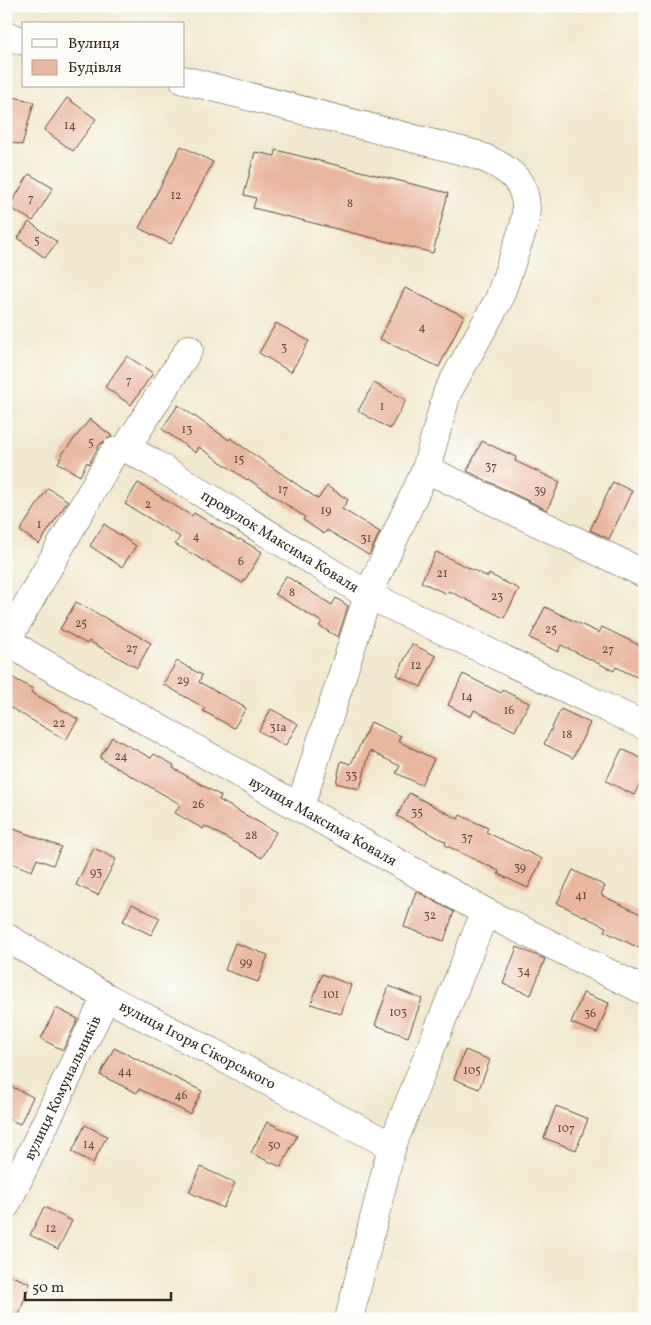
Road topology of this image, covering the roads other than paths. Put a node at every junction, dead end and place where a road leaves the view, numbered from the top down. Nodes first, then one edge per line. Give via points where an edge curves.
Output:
1 (6, 36) edge
2 (22, 40) edge
3 (185, 80) edge
4 (188, 349) dead end
5 (126, 448) junction
6 (426, 469) junction
7 (645, 574) edge
8 (368, 595) junction
9 (6, 640) edge
10 (645, 726) edge
11 (300, 807) junction
12 (485, 912) junction
13 (6, 937) edge
14 (645, 991) edge
15 (106, 997) junction
16 (392, 1146) junction
17 (6, 1205) edge
18 (349, 1319) edge

1 - 2 street
3 - 6 street via 474,154 502,166 518,182 526,203 524,226 499,299 447,393
4 - 5 street
5 - 8 street, провулок Максима Коваля
5 - 9 street via 114,452
6 - 7 street
6 - 8 street
8 - 10 street, провулок Максима Коваля
8 - 11 street
9 - 11 street, вулиця Максима Коваля
11 - 12 street, вулиця Максима Коваля
12 - 14 street, вулиця Максима Коваля
12 - 16 street
13 - 15 street, вулиця Ігоря Сікорського
15 - 16 street, вулиця Ігоря Сікорського
15 - 17 street, вулиця Комунальників
16 - 18 street

